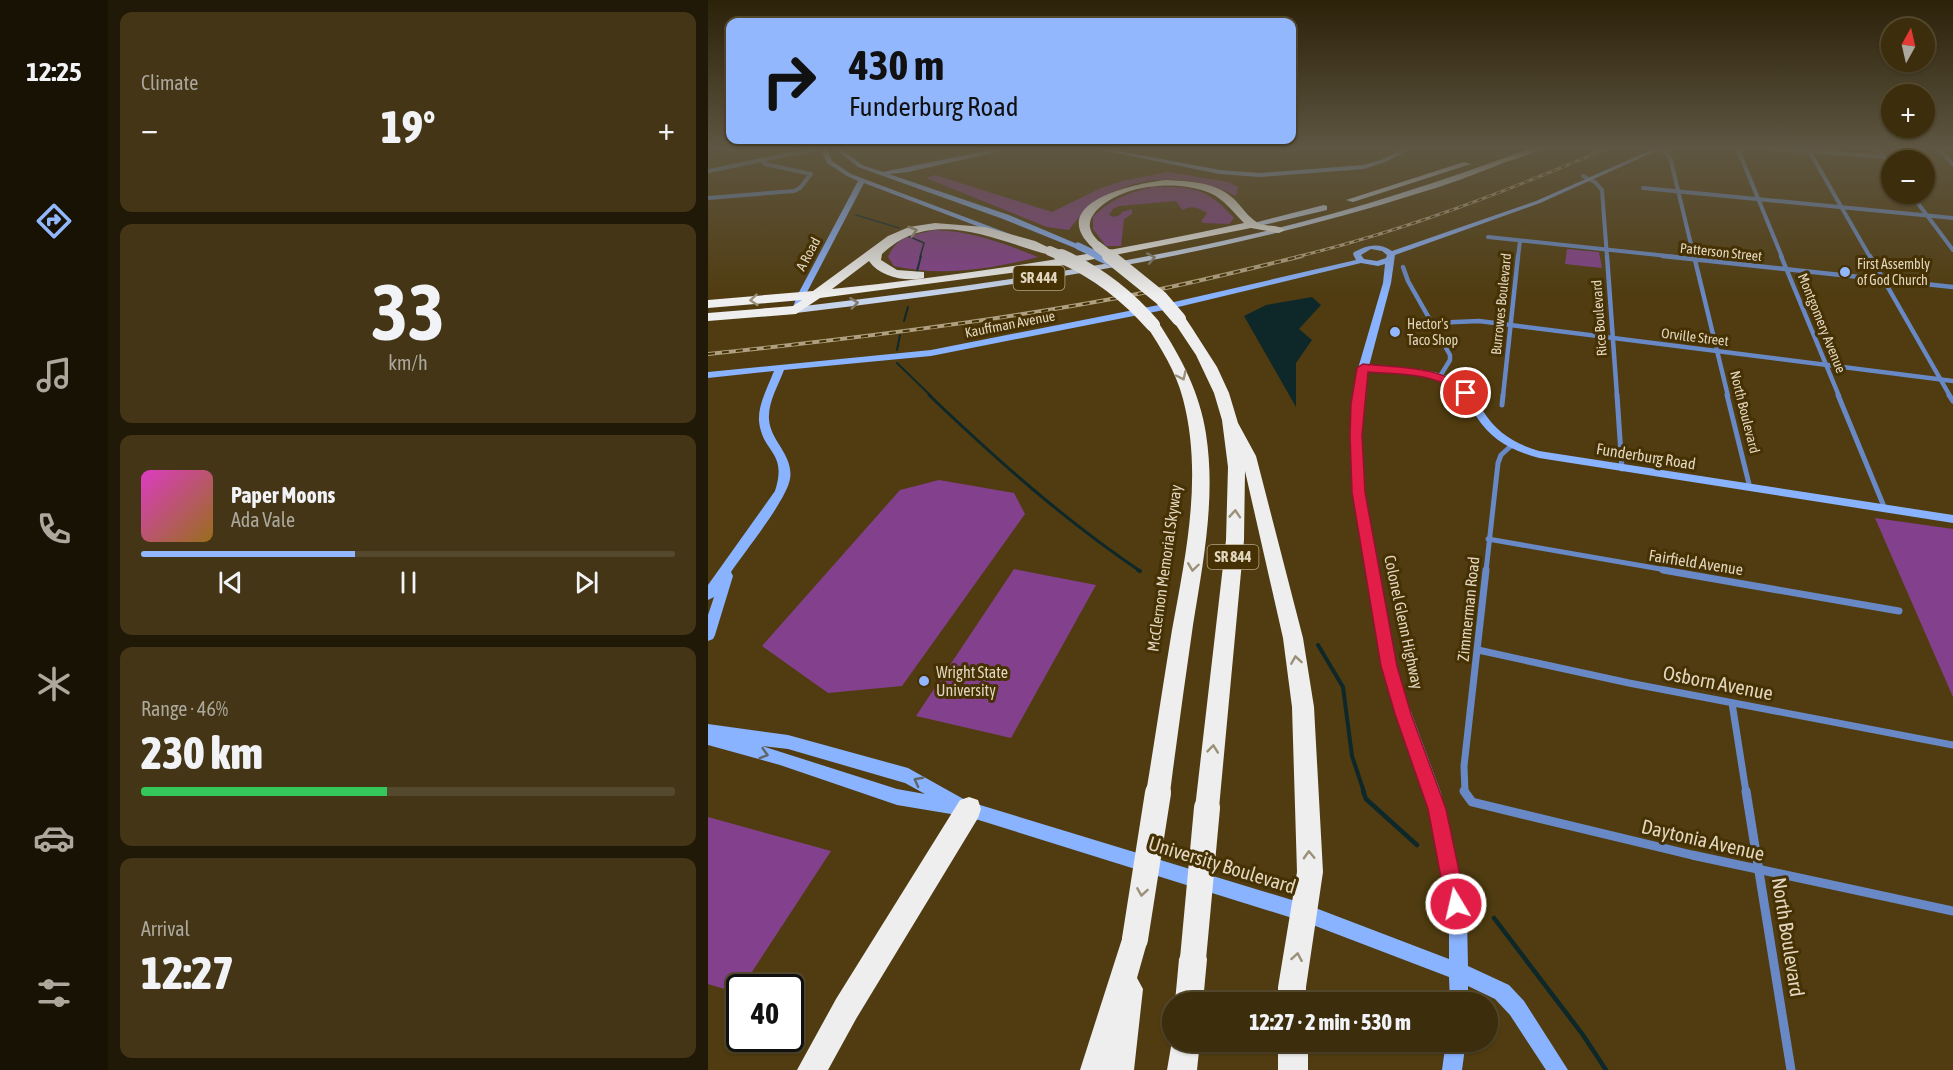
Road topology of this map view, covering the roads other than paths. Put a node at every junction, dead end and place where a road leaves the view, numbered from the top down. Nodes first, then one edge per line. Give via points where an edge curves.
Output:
1 (853, 197) edge
2 (908, 197) edge
3 (947, 197) edge
4 (1110, 197) edge
5 (1224, 197) edge
6 (1360, 197) edge
7 (1396, 197) edge
8 (1534, 197) edge
9 (1548, 197) edge
10 (1602, 197) edge
11 (1679, 197) edge
12 (1728, 197) edge
13 (1758, 197) edge
14 (1835, 197) edge
15 (1759, 200) junction
16 (1919, 204) edge
17 (1841, 207) junction
18 (1927, 215) junction
19 (1953, 218) edge
20 (1251, 225) junction
21 (1279, 230) junction
22 (1488, 237) dead end
23 (1016, 238) junction
24 (1520, 241) junction
25 (885, 244) junction
26 (1381, 248) junction
27 (1606, 250) junction
28 (1953, 250) edge
29 (1358, 252) junction
30 (1391, 257) junction
31 (1695, 260) junction
32 (1065, 262) junction
33 (1365, 263) junction
34 (1403, 267) dead end
35 (1124, 269) junction
36 (1787, 270) junction
37 (1313, 271) junction
38 (1883, 280) junction
39 (1387, 283) junction
40 (1953, 287) edge
41 (816, 295) junction
42 (801, 296) junction
43 (708, 304) edge
44 (796, 310) junction
45 (708, 317) edge
46 (1433, 323) junction
47 (1512, 326) junction
48 (1612, 338) junction
49 (1717, 352) junction
50 (1826, 365) junction
51 (780, 368) junction
52 (1363, 368) junction
53 (708, 375) edge
54 (1439, 378) junction
55 (1940, 379) junction
56 (1953, 381) edge
57 (1953, 402) edge
58 (1502, 405) dead end
59 (1230, 422) junction
60 (1512, 445) junction
61 (1622, 469) junction
62 (1750, 488) junction
63 (1885, 509) junction
64 (1953, 519) edge
65 (1488, 539) junction
66 (742, 547) junction
67 (708, 595) edge
68 (1899, 611) dead end
69 (708, 635) edge
70 (1478, 650) junction
71 (1732, 703) junction
72 (708, 731) edge
73 (708, 738) edge
74 (1953, 745) edge
75 (1463, 780) joint
76 (969, 809) junction
77 (1759, 870) junction
78 (1953, 911) edge
79 (1305, 913) junction
80 (1135, 939) junction
81 (1460, 972) junction
82 (1190, 992) edge
83 (1292, 992) edge
84 (1459, 992) edge
85 (1184, 1052) edge
86 (1293, 1052) edge
87 (1454, 1052) edge
88 (812, 1070) edge
89 (1095, 1070) edge
90 (1119, 1070) edge
91 (1182, 1070) edge
92 (1293, 1070) edge
93 (1452, 1070) edge
94 (1558, 1070) edge
95 (1791, 1070) edge

1 - 42 street, A Road
2 - 23 street, McClernon Memorial Skyway / SR 844
3 - 35 street, SR 844, bridge via 1078,246
4 - 35 highway, bridge via 1091,210 1084,220 1084,229
5 - 20 highway, bridge
6 - 20 main road, SR 444
7 - 21 main road, SR 444
8 - 26 street via 1416,240
9 - 30 street
10 - 27 street, Rice Boulevard
11 - 31 street, North Boulevard
12 - 15 street
13 - 15 street, Montgomery Avenue
14 - 17 street
15 - 17 street
15 - 36 street, Montgomery Avenue
16 - 18 street
17 - 18 street
17 - 38 street
18 - 19 street
18 - 28 street
20 - 21 highway
20 - 32 highway, SR 444
44 -> 21 main road, SR 444 via 1017,282
22 - 24 street, Patterson Street
25 -> 23 highway via 905,233 938,225
23 -> 80 highway, McClernon Memorial Skyway / SR 844, bridge via 1103,278 1126,295 1169,350 1188,390 1198,428 1202,471 1193,569
24 - 27 street, Patterson Street
24 - 47 street, Burrowes Boulevard
25 - 32 highway via 876,253 876,263 884,270 905,275 971,274
25 - 41 highway
26 - 29 street, Kauffman Avenue
26 - 30 street
27 - 31 street, Patterson Street
27 - 48 street, Rice Boulevard
29 - 33 street via 1357,258
29 - 37 street, Kauffman Avenue
30 - 33 street, Kauffman Avenue via 1382,264
30 - 39 street, Colonel Glenn Highway
31 - 36 street, Patterson Street
31 - 49 street, North Boulevard
32 - 41 highway, SR 444
33 - 37 street, Kauffman Avenue
33 - 39 street
34 - 46 street
35 - 59 highway, SR 844, bridge via 1161,298 1202,350 1220,386
36 - 38 street, Patterson Street
36 - 50 street, Montgomery Avenue
37 - 51 street, Kauffman Avenue via 1197,300 931,353
38 - 40 street, Patterson Street
38 - 55 street
39 - 52 street, Colonel Glenn Highway
41 - 42 highway, SR 444
41 - 44 highway
42 -> 43 highway, SR 444
42 - 44 street, A Road
44 - 45 highway, SR 444
46 - 47 street, Orville Street via 1466,320
46 - 54 street via 1450,355
47 - 48 street, Orville Street
47 - 58 street, Burrowes Boulevard
48 - 49 street, Orville Street
48 - 61 street, Rice Boulevard
49 - 50 street, Orville Street
49 - 62 street, North Boulevard
50 - 55 street, Orville Street
50 - 63 street, Montgomery Avenue
51 - 53 street, Kauffman Avenue
51 - 66 street via 764,419 786,467 785,480
52 - 54 street, Funderburg Road
52 - 81 street, Colonel Glenn Highway via 1356,443 1366,543 1393,682 1442,825 1454,889
54 - 60 street, Funderburg Road via 1459,387 1497,437
55 - 56 street, Orville Street
55 - 57 street
79 -> 59 highway via 1310,872 1303,706 1293,638 1255,477
82 -> 59 highway, SR 844, bridge via 1232,570 1237,490
60 - 61 street, Funderburg Road via 1549,457
60 - 65 street, Zimmerman Road via 1498,463
61 - 62 street, Funderburg Road
62 - 63 street, Funderburg Road
63 - 64 street, Funderburg Road
65 - 68 street, Fairfield Avenue
65 - 70 street, Zimmerman Road
66 - 67 street
66 - 69 street via 725,579
70 - 71 street, Osborn Avenue
70 - 75 street, Zimmerman Road
71 - 74 street, Osborn Avenue
71 - 77 street, North Boulevard
76 -> 72 street, University Boulevard via 908,776 788,742
73 -> 76 street, University Boulevard via 897,797
75 - 77 street, Daytonia Avenue via 1463,792 1472,802
76 - 79 street, University Boulevard
76 - 88 highway
77 - 78 street, Daytonia Avenue
77 - 95 street, North Boulevard
79 - 81 street, University Boulevard
83 -> 79 highway
80 - 89 highway
80 - 90 highway, McClernon Memorial Skyway / SR 844
81 - 84 street, Colonel Glenn Highway
81 - 94 street, University Boulevard via 1502,992
85 - 91 highway
86 - 92 highway
87 - 93 street

